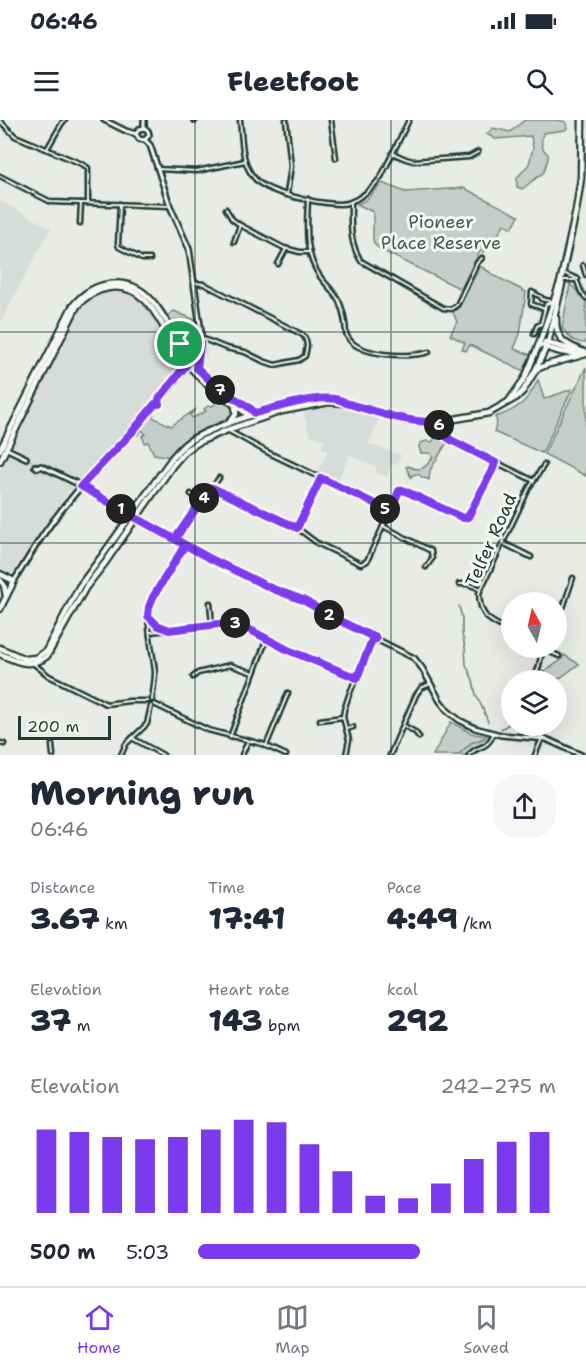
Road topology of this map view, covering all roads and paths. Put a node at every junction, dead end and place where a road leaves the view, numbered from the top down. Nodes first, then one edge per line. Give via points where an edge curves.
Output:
1 (65, 120) edge
2 (104, 120) edge
3 (144, 120) edge
4 (240, 120) edge
5 (286, 120) edge
6 (331, 120) edge
7 (409, 120) edge
8 (582, 120) edge
9 (0, 121) edge
10 (144, 128) junction
11 (136, 134) junction
12 (145, 140) junction
13 (47, 149) junction
14 (478, 152) dead end
15 (392, 153) junction
16 (336, 158) dead end
17 (245, 161) junction
18 (158, 169) junction
19 (0, 176) edge
20 (287, 194) junction
21 (308, 199) junction
22 (351, 202) junction
23 (81, 203) junction
24 (88, 203) junction
25 (120, 204) junction
26 (170, 206) junction
27 (226, 209) dead end
28 (80, 223) dead end
29 (240, 225) junction
30 (234, 242) dead end
31 (286, 249) junction
32 (309, 252) junction
33 (482, 258) dead end
34 (150, 259) dead end
35 (278, 264) dead end
36 (583, 265) dead end
37 (563, 273) junction
38 (586, 275) edge
39 (561, 279) junction
40 (576, 280) junction
41 (195, 283) junction
42 (586, 298) edge
43 (554, 305) junction
44 (545, 309) junction
45 (534, 334) dead end
46 (200, 340) junction
47 (540, 342) junction
48 (180, 344) junction
49 (547, 345) junction
50 (429, 352) dead end
51 (586, 354) edge
52 (188, 362) junction
53 (197, 368) junction
54 (535, 371) junction
55 (507, 403) junction
56 (235, 405) junction
57 (256, 416) junction
58 (250, 418) junction
59 (438, 422) junction
60 (225, 428) junction
61 (2, 448) edge
62 (26, 458) tunnel mouth
63 (0, 461) edge
64 (496, 463) junction
65 (544, 465) dead end
66 (35, 466) tunnel mouth
67 (168, 468) junction
68 (219, 478) dead end
69 (321, 478) junction
70 (534, 481) junction
71 (81, 486) junction
72 (213, 488) junction
73 (191, 494) dead end
74 (201, 501) junction
75 (390, 511) junction
76 (134, 517) junction
77 (382, 526) junction
78 (297, 528) junction
79 (175, 539) junction
80 (504, 543) junction
81 (185, 545) junction
82 (531, 557) dead end
83 (426, 567) dead end
84 (0, 577) edge
85 (573, 578) dead end
86 (14, 582) junction
87 (459, 584) dead end
88 (481, 589) junction
89 (567, 596) edge
90 (6, 598) junction
91 (210, 603) dead end
92 (0, 609) edge
93 (148, 616) junction
94 (212, 624) junction
95 (501, 626) edge
96 (169, 630) junction
97 (150, 632) junction
98 (267, 638) junction
99 (373, 639) junction
100 (0, 651) edge
101 (37, 661) junction
102 (42, 670) junction
103 (253, 674) junction
104 (193, 677) dead end
105 (357, 678) junction
106 (430, 684) junction
107 (288, 693) dead end
108 (150, 701) junction
109 (152, 705) junction
110 (343, 717) junction
111 (320, 720) dead end
112 (403, 726) junction
113 (353, 727) dead end
114 (347, 729) junction
115 (494, 734) junction
116 (230, 737) junction
117 (419, 737) dead end
118 (132, 738) junction
119 (542, 738) junction
120 (248, 741) junction
121 (52, 745) dead end
122 (266, 746) junction
123 (53, 755) edge
124 (121, 755) edge
125 (163, 755) edge
126 (242, 755) edge
127 (286, 755) edge
128 (346, 755) edge
129 (390, 755) edge
130 (469, 755) edge
131 (535, 755) edge
132 (581, 755) edge

1 - 13 street
2 - 11 street
3 - 10 street
4 - 17 street
5 - 20 street via 291,166
6 - 16 street
7 - 15 street
8 - 37 main road via 579,195
9 - 13 street via 15,136
10 - 11 street
10 - 12 street via 149,133
11 - 12 street
12 - 18 street
13 - 24 street via 88,168
14 - 15 street via 469,157 413,161
15 - 22 street via 372,188
17 - 18 street via 197,171
17 - 20 street via 262,185
18 - 26 street
19 - 23 street via 51,202
20 - 21 street
21 - 22 street via 327,204
21 - 32 street
22 - 33 street via 351,238 361,261 443,308 457,305
23 - 24 street
23 - 28 street
24 - 25 street
25 - 26 street
25 - 34 street via 119,247
26 - 41 street via 187,244
27 - 29 street
29 - 30 street
29 - 31 street
31 - 32 street
31 - 35 street
32 - 50 street via 312,263 342,307 348,338 353,343 368,351 388,354
36 - 38 street
37 - 39 main road
37 - 40 street
38 - 40 street
39 - 40 street
39 - 43 main road
40 - 42 street
41 - 46 street
41 - 46 street via 204,284 303,335 307,351 299,360 275,365
43 - 44 street via 547,303
43 - 44 street via 532,292 531,304
43 - 47 main road
43 - 49 main road
43 - 51 main road via 561,338
44 - 45 street
46 - 48 main road via 193,350
46 - 52 street
46 - 53 main road
47 - 49 main road
47 - 55 main road via 525,378
48 - 52 main road
48 - 61 main road via 144,292 119,283 93,288 72,307
49 - 51 main road
49 - 54 main road
51 - 54 main road
52 - 53 main road
52 - 56 main road
52 - 61 main road via 144,299 122,288 97,291 81,301 74,312
52 - 71 street via 159,404
53 - 57 main road
54 - 55 main road via 518,397
55 - 59 main road via 486,414
56 - 58 main road
56 - 60 main road via 236,414
57 - 58 main road
57 - 59 main road via 318,399 338,399 404,420
58 - 60 main road
59 - 64 street, Telfer Road via 442,433 451,440
60 - 67 main road via 192,445
60 - 67 main road via 188,442
60 - 69 street
61 - 62 street
61 - 63 main road
64 - 70 street, Telfer Road
64 - 75 street via 468,517 402,490
65 - 70 street, Telfer Road
66 - 71 street via 39,468 41,464
67 - 76 main road
68 - 72 street
69 - 75 street
69 - 78 street
70 - 80 street, Telfer Road
71 - 76 street
71 - 86 street
72 - 74 street
72 - 78 street
73 - 74 street
74 - 79 street
75 - 77 street
76 - 79 street
76 - 101 main road
77 - 78 street via 367,561 362,564 310,539
77 - 83 street via 431,551 433,556
79 - 81 street
80 - 82 street
80 - 88 street, Telfer Road
81 - 93 street via 150,602
81 - 99 street via 303,600
84 - 86 main road
84 - 90 main road
85 - 89 street
86 - 90 main road
87 - 88 street
88 - 95 street, Telfer Road via 483,614
90 - 92 main road
91 - 94 street
93 - 96 street
93 - 97 street
94 - 96 street
94 - 98 street via 234,623
96 - 97 street
97 - 108 street via 155,674
98 - 103 street
98 - 105 street
99 - 105 street
99 - 106 street via 414,658
100 - 101 main road
100 - 101 main road via 24,663
101 - 102 street
101 - 102 street
102 - 108 street via 106,704
103 - 104 street via 230,665
103 - 116 street
105 - 110 street
106 - 112 street via 419,691
106 - 115 street via 454,717
107 - 122 street
108 - 109 street via 148,704
109 - 116 street
109 - 118 street via 147,724
110 - 111 street
110 - 114 street
112 - 117 street
112 - 129 street
113 - 114 street
114 - 128 street
115 - 119 street
115 - 130 street via 489,744
116 - 120 street
118 - 124 street
118 - 125 street
119 - 131 street
119 - 132 street
120 - 122 street
120 - 126 street
121 - 123 street
122 - 127 street

